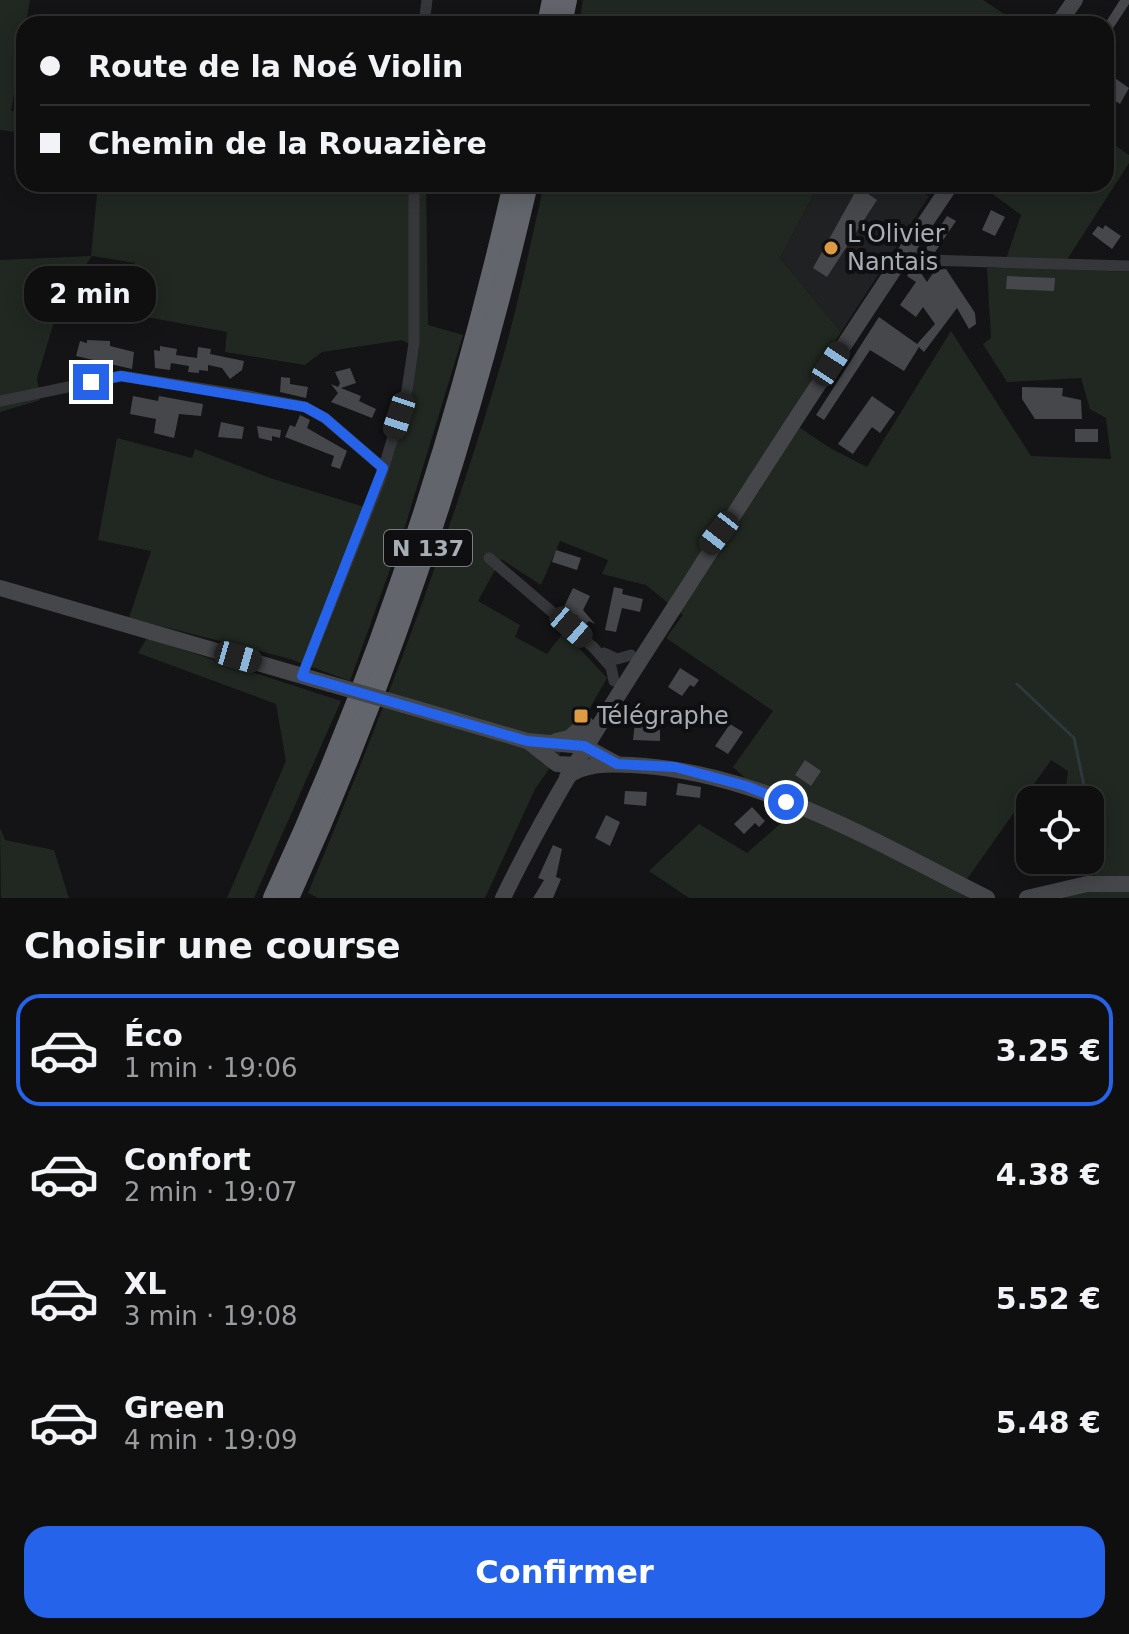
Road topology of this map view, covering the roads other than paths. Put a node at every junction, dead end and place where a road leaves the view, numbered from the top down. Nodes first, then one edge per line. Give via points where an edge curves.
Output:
1 (414, 192) edge
2 (511, 192) edge
3 (526, 192) edge
4 (946, 192) edge
5 (907, 250) junction
6 (1129, 266) edge
7 (0, 401) edge
8 (383, 468) junction
9 (489, 558) dead end
10 (0, 588) edge
11 (620, 668) junction
12 (302, 676) junction
13 (593, 725) junction
14 (538, 745) junction
15 (569, 760) junction
16 (606, 762) junction
17 (1129, 884) edge
18 (273, 898) edge
19 (289, 898) edge
20 (496, 898) edge
21 (503, 898) edge
22 (987, 898) edge
23 (1027, 898) edge

1 - 8 street via 412,364
2 - 18 highway, N 137 via 471,353 408,560 340,744
3 - 19 highway, N 137 via 476,387 425,555 366,721
4 - 5 street
5 - 6 street via 927,260
5 - 11 street via 719,533
7 - 8 street via 121,376 249,396 305,407
8 - 12 street
9 - 11 street
10 - 12 street
11 - 13 street
11 - 13 street
11 - 15 street
12 - 14 street, bridge
13 - 14 street via 569,738
13 - 15 street
13 - 16 street
14 - 15 street
14 - 15 street
15 - 16 street
15 - 20 street
15 - 21 street
16 - 22 street via 675,767 746,786
17 - 23 street via 1087,884

